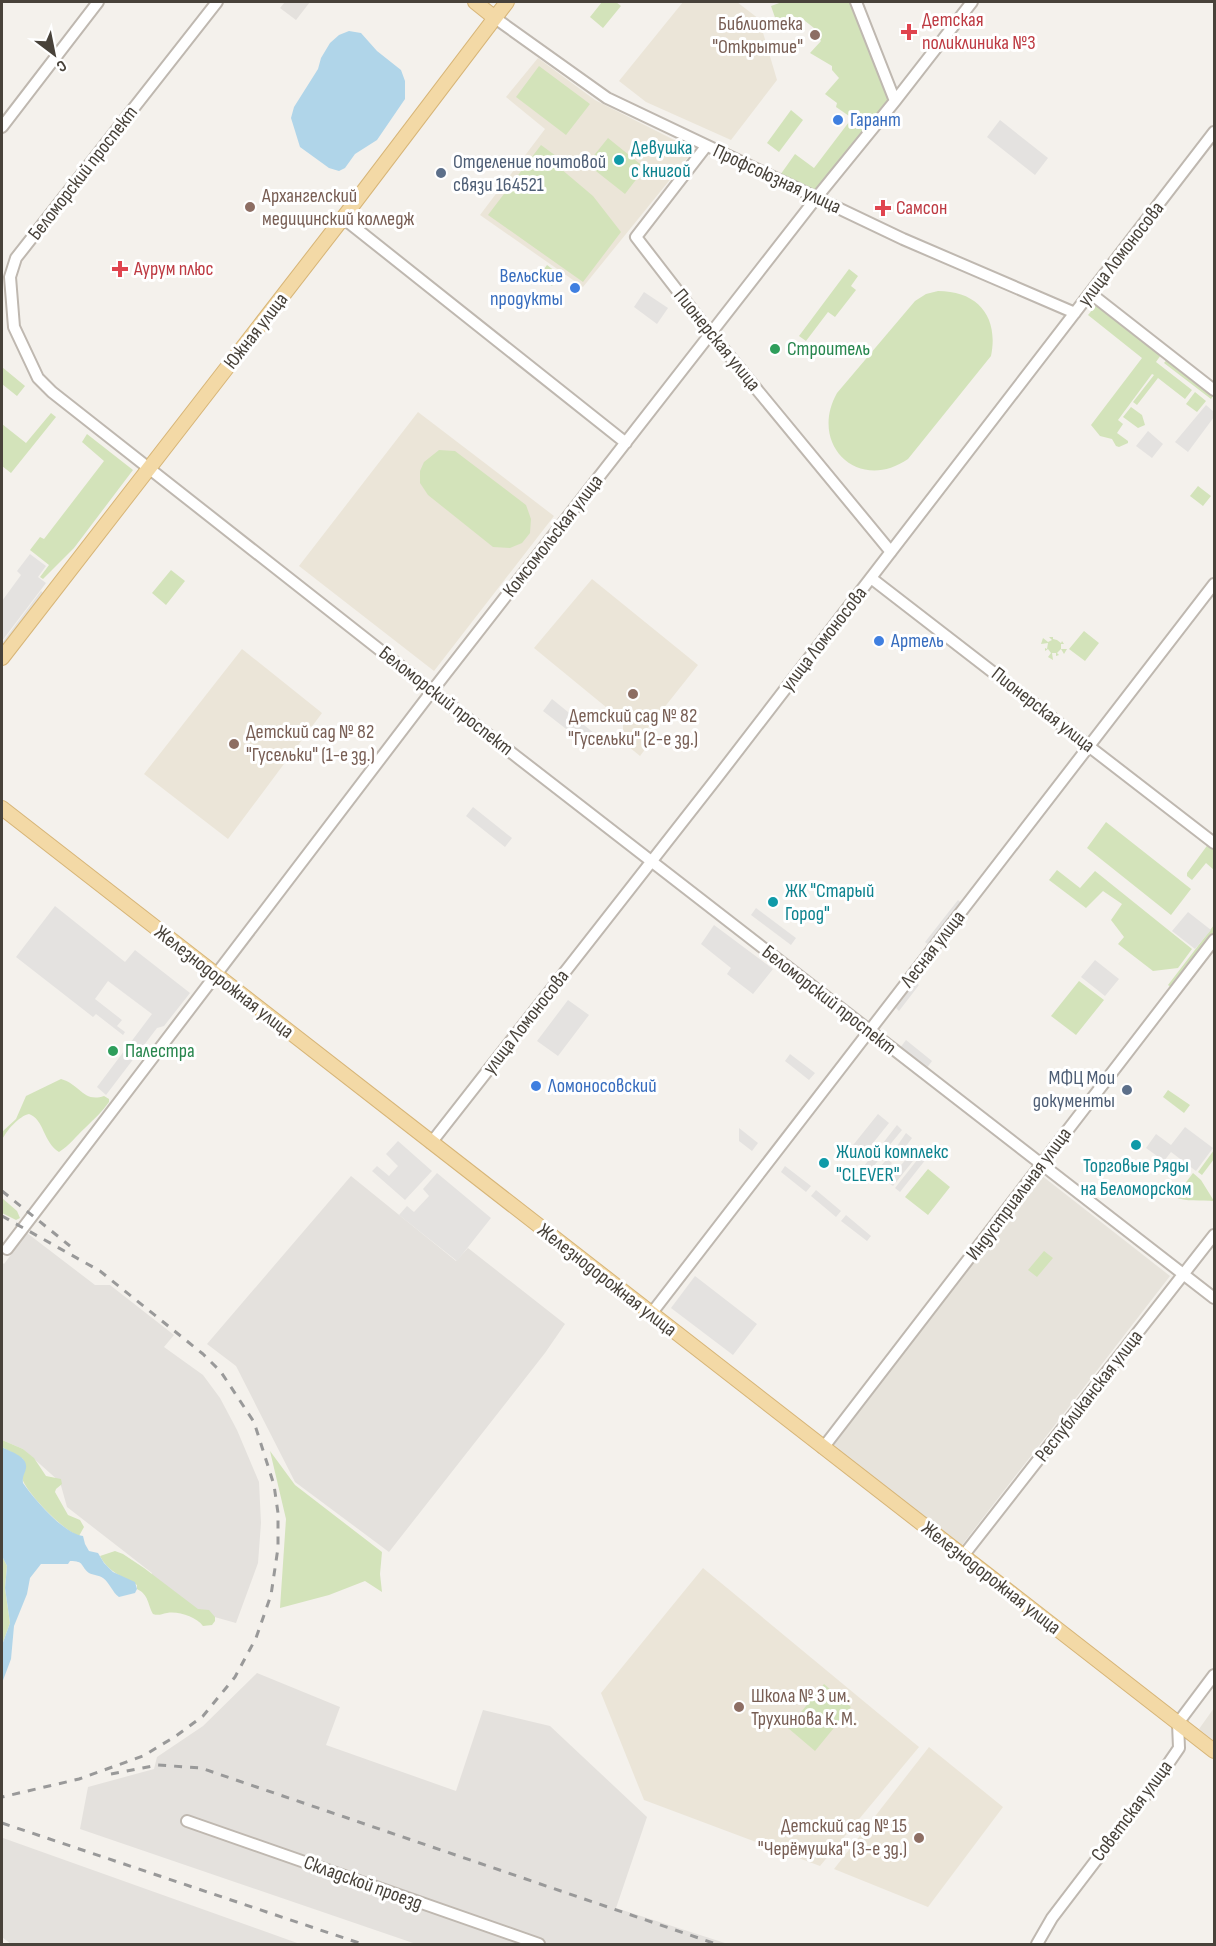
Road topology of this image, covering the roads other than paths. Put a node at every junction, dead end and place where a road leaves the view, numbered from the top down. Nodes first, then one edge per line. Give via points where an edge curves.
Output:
1 (98, 2) edge
2 (217, 2) edge
3 (475, 2) edge
4 (507, 2) edge
5 (856, 2) edge
6 (972, 2) edge
7 (495, 18) junction
8 (895, 101) junction
9 (2, 127) edge
10 (1215, 132) edge
11 (704, 149) dead end
12 (817, 197) junction
13 (343, 218) junction
14 (1090, 293) junction
15 (1075, 313) junction
16 (712, 334) junction
17 (1215, 390) edge
18 (626, 443) junction
19 (149, 469) junction
20 (891, 552) junction
21 (871, 578) junction
22 (1215, 584) edge
23 (2, 658) edge
24 (432, 691) junction
25 (1089, 746) junction
26 (2, 808) edge
27 (1215, 843) edge
28 (651, 862) junction
29 (1215, 940) edge
30 (216, 975) junction
31 (870, 1031) junction
32 (431, 1143) junction
33 (1042, 1164) junction
34 (1215, 1235) edge
35 (7, 1249) dead end
36 (1184, 1274) junction
37 (1215, 1298) edge
38 (651, 1314) junction
39 (823, 1448) junction
40 (963, 1556) junction
41 (1215, 1675) edge
42 (1178, 1723) junction
43 (1215, 1751) edge
44 (187, 1821) dead end
45 (539, 1944) edge
46 (1037, 1944) edge

1 - 9 street
2 - 19 street, Беломорский проспект via 16,258 10,277 14,327 38,378
3 - 7 main road
4 - 7 main road, Южная улица
5 - 8 street
6 - 8 street, Комсомольская улица
7 - 12 street, Профсоюзная улица via 607,98
7 - 13 main road, Южная улица
8 - 12 street, Комсомольская улица
10 - 14 street, улица Ломоносова
11 - 16 street, Пионерская улица via 636,237
12 - 15 street, Профсоюзная улица via 903,239
12 - 16 street, Комсомольская улица
13 - 18 street
13 - 19 main road, Южная улица
14 - 15 street, улица Ломоносова
14 - 17 street
15 - 20 street, улица Ломоносова
16 - 18 street, Комсомольская улица
16 - 20 street, Пионерская улица
18 - 24 street, Комсомольская улица
19 - 23 main road, Южная улица
19 - 24 street, Беломорский проспект
20 - 21 street, улица Ломоносова
21 - 25 street, Пионерская улица
21 - 28 street, улица Ломоносова
22 - 25 street, Лесная улица
24 - 28 street, Беломорский проспект
24 - 30 street, Комсомольская улица
25 - 27 street, Пионерская улица
25 - 31 street, Лесная улица
26 - 30 main road, Железнодорожная улица
28 - 31 street, Беломорский проспект
28 - 32 street, улица Ломоносова
29 - 33 street, Индустриальная улица
30 - 32 main road, Железнодорожная улица
30 - 35 street, Комсомольская улица
31 - 33 street, Беломорский проспект
31 - 38 street, Лесная улица
32 - 38 main road, Железнодорожная улица
33 - 36 street, Беломорский проспект
33 - 39 street, Индустриальная улица
34 - 36 street, Республиканская улица
36 - 37 street, Беломорский проспект
36 - 40 street, Республиканская улица
38 - 39 main road, Железнодорожная улица
39 - 40 main road, Железнодорожная улица
40 - 42 main road, Железнодорожная улица
41 - 42 street
42 - 43 main road, Железнодорожная улица
42 - 46 street, Советская улица via 1179,1748 1052,1918
44 - 45 street, Складской проезд

